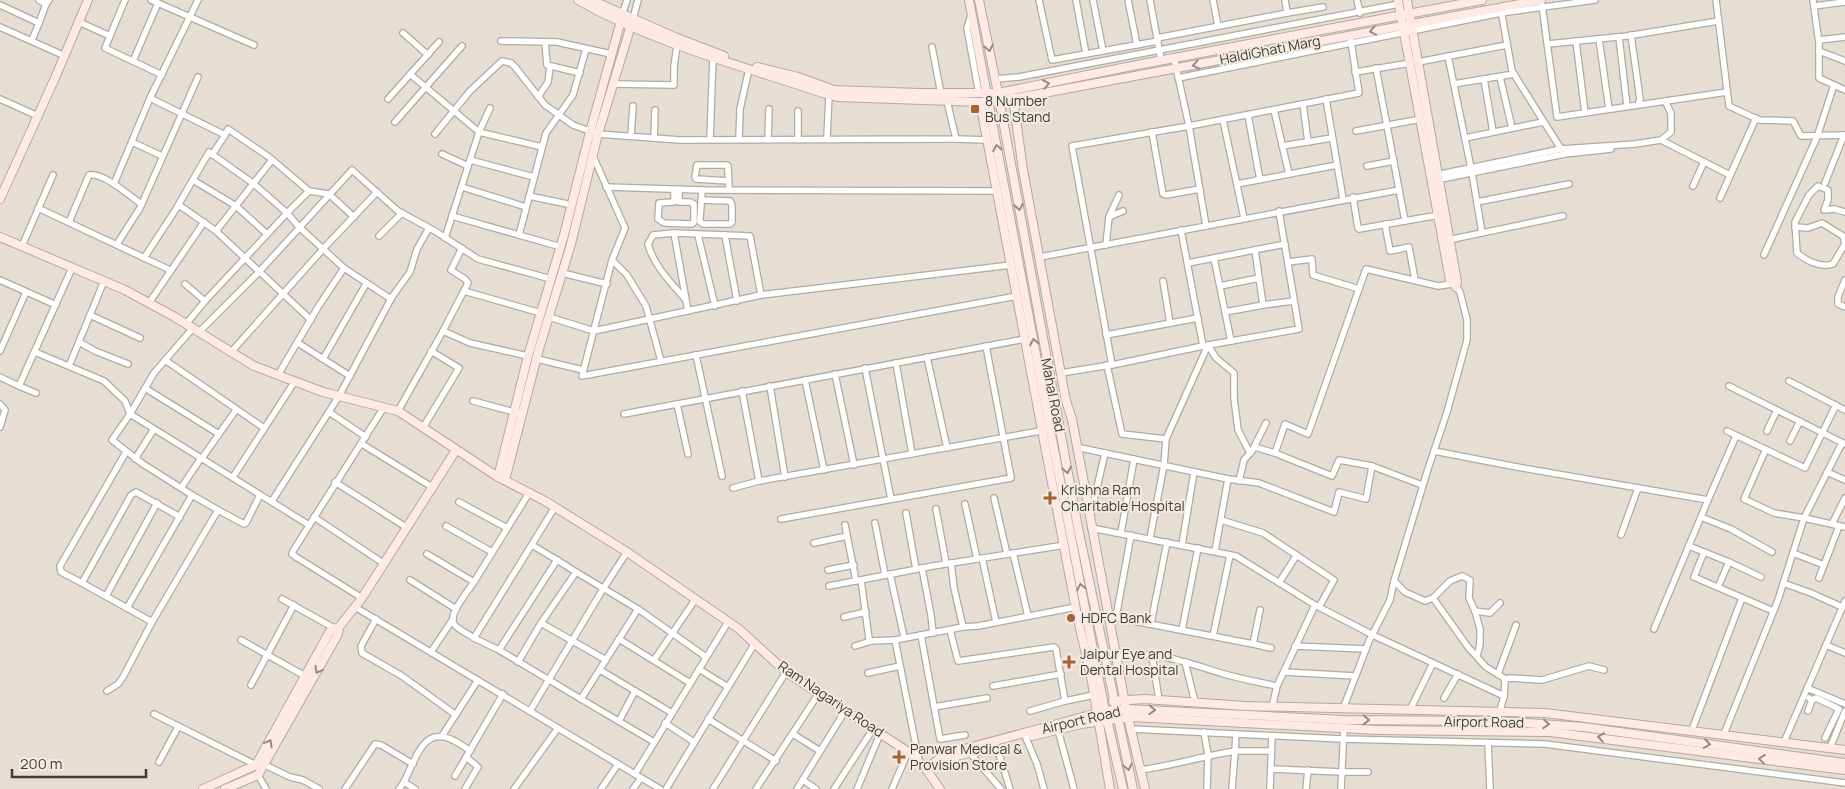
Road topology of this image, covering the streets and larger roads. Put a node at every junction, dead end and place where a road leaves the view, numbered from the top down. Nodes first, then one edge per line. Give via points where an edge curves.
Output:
1 (39, 0) edge
2 (88, 0) edge
3 (125, 0) edge
4 (151, 0) edge
5 (198, 0) edge
6 (578, 0) edge
7 (591, 0) edge
8 (627, 0) edge
9 (638, 0) edge
10 (969, 0) edge
11 (978, 0) edge
12 (1039, 0) edge
13 (1076, 0) edge
14 (1094, 0) edge
15 (1128, 0) edge
16 (1157, 0) edge
17 (1213, 0) edge
18 (1285, 0) edge
19 (1357, 0) edge
20 (1407, 0) edge
21 (1482, 0) edge
22 (1595, 0) edge
23 (1716, 0) edge
24 (1150, 1) edge
25 (48, 2) edge
26 (1399, 2) edge
27 (1542, 2) edge
28 (1845, 2) edge
29 (158, 3) junction
30 (1813, 3) edge
31 (0, 5) edge
32 (1322, 7) dead end
33 (1501, 10) junction
34 (1287, 13) junction
35 (1360, 13) junction
36 (1406, 14) junction
37 (190, 16) junction
38 (621, 18) junction
39 (1718, 21) junction
40 (79, 22) junction
41 (632, 22) junction
42 (39, 23) junction
43 (1218, 26) junction
44 (0, 27) edge
45 (1413, 27) junction
46 (1404, 29) junction
47 (403, 34) dead end
48 (1631, 35) junction
49 (110, 36) junction
50 (1619, 36) junction
51 (1845, 37) edge
52 (1157, 39) junction
53 (1599, 39) junction
54 (32, 40) junction
55 (1351, 40) junction
56 (1819, 40) junction
57 (501, 41) dead end
58 (1576, 41) junction
59 (439, 42) dead end
60 (545, 42) junction
61 (1548, 44) junction
62 (254, 45) dead end
63 (677, 45) junction
64 (1137, 45) junction
65 (1507, 45) junction
66 (462, 46) dead end
67 (932, 46) dead end
68 (586, 49) junction
69 (1159, 50) junction
70 (1103, 51) junction
71 (1819, 51) junction
72 (428, 54) junction
73 (1086, 54) junction
74 (65, 56) junction
75 (611, 56) junction
76 (1448, 56) junction
77 (713, 57) junction
78 (1174, 58) junction
79 (621, 59) junction
80 (1161, 60) junction
81 (1845, 60) edge
82 (133, 61) junction
83 (1414, 62) junction
84 (550, 67) junction
85 (1176, 68) junction
86 (1376, 68) junction
87 (749, 69) junction
88 (1355, 72) junction
89 (580, 73) junction
90 (162, 74) junction
91 (410, 74) junction
92 (1514, 74) junction
93 (1500, 76) junction
94 (198, 77) dead end
95 (1178, 78) junction
96 (995, 79) junction
97 (1484, 79) junction
98 (613, 84) junction
99 (1454, 84) junction
100 (1834, 85) junction
101 (426, 87) junction
102 (1845, 90) edge
103 (1727, 92) junction
104 (941, 94) junction
105 (829, 95) junction
106 (538, 97) junction
107 (999, 97) junction
108 (150, 98) junction
109 (984, 98) junction
110 (1012, 98) junction
111 (0, 99) edge
112 (388, 99) dead end
113 (1326, 100) junction
114 (947, 101) junction
115 (1665, 101) junction
116 (1303, 104) junction
117 (1638, 105) junction
118 (633, 106) dead end
119 (1627, 106) junction
120 (490, 108) dead end
121 (769, 108) dead end
122 (1609, 109) junction
123 (454, 110) junction
124 (655, 110) dead end
125 (1274, 110) junction
126 (798, 112) dead end
127 (1585, 113) junction
128 (182, 114) junction
129 (1248, 115) junction
130 (38, 116) junction
131 (558, 116) junction
132 (1756, 118) junction
133 (1421, 119) junction
134 (1223, 120) junction
135 (395, 122) dead end
136 (1543, 122) junction
137 (1189, 126) junction
138 (1387, 126) junction
139 (1512, 128) junction
140 (1356, 131) dead end
141 (479, 132) junction
142 (590, 132) junction
143 (1152, 132) junction
144 (1493, 132) junction
145 (435, 134) dead end
146 (598, 134) junction
147 (225, 135) junction
148 (1845, 135) edge
149 (631, 136) junction
150 (1817, 137) junction
151 (654, 138) junction
152 (827, 138) junction
153 (1332, 138) junction
154 (1465, 138) junction
155 (710, 139) junction
156 (738, 139) junction
157 (768, 139) junction
158 (798, 139) junction
159 (956, 139) junction
160 (988, 140) junction
161 (1661, 140) junction
162 (132, 142) junction
163 (1308, 142) junction
164 (1635, 144) junction
165 (1282, 146) junction
166 (542, 147) junction
167 (1561, 150) junction
168 (442, 154) dead end
169 (212, 155) junction
170 (162, 156) junction
171 (593, 156) junction
172 (272, 160) junction
173 (1394, 160) junction
174 (1704, 162) junction
175 (469, 163) junction
176 (1337, 165) junction
177 (1366, 166) dead end
178 (1472, 171) junction
179 (1289, 174) junction
180 (53, 175) dead end
181 (1730, 175) junction
182 (534, 177) junction
183 (1435, 178) junction
184 (193, 180) junction
185 (1260, 180) junction
186 (729, 181) junction
187 (1825, 183) dead end
188 (114, 184) junction
189 (254, 184) junction
190 (1237, 184) junction
191 (1569, 184) dead end
192 (1693, 186) dead end
193 (462, 187) junction
194 (606, 187) junction
195 (676, 189) junction
196 (1200, 189) junction
197 (702, 190) junction
198 (728, 190) junction
199 (1399, 190) junction
200 (309, 191) junction
201 (997, 191) junction
202 (377, 192) junction
203 (329, 194) junction
204 (1119, 195) dead end
205 (529, 196) junction
206 (1353, 197) junction
207 (1720, 198) dead end
208 (0, 199) edge
209 (1342, 199) junction
210 (701, 200) junction
211 (677, 202) junction
212 (1477, 202) junction
213 (141, 204) junction
214 (178, 205) junction
215 (572, 205) junction
216 (236, 206) junction
217 (526, 207) junction
218 (38, 208) junction
219 (1123, 211) dead end
220 (1279, 211) junction
221 (1845, 212) edge
222 (287, 213) junction
223 (402, 213) junction
224 (1439, 214) junction
225 (452, 216) junction
226 (1563, 216) dead end
227 (354, 217) junction
228 (1109, 217) junction
229 (1244, 218) junction
230 (1405, 221) junction
231 (69, 222) junction
232 (204, 222) junction
233 (1385, 224) junction
234 (1206, 226) junction
235 (299, 227) junction
236 (1795, 227) junction
237 (429, 228) junction
238 (1181, 230) junction
239 (216, 231) junction
240 (674, 233) junction
241 (1482, 233) junction
242 (267, 234) junction
243 (519, 235) junction
244 (698, 235) junction
245 (725, 235) junction
246 (379, 236) dead end
247 (0, 237) edge
248 (446, 238) junction
249 (1446, 240) junction
250 (117, 244) junction
251 (1285, 244) junction
252 (1106, 245) junction
253 (1845, 245) edge
254 (22, 246) junction
255 (561, 247) junction
256 (462, 248) junction
257 (1090, 248) junction
258 (323, 249) junction
259 (1255, 250) junction
260 (1764, 255) dead end
261 (1040, 257) junction
262 (144, 258) junction
263 (245, 258) junction
264 (1214, 258) junction
265 (612, 260) junction
266 (1288, 262) junction
267 (1188, 263) junction
268 (1011, 266) junction
269 (72, 268) junction
270 (344, 268) junction
271 (170, 270) junction
272 (259, 272) junction
273 (562, 273) junction
274 (1259, 278) junction
275 (551, 279) junction
276 (1415, 280) junction
277 (1845, 280) edge
278 (0, 281) edge
279 (104, 281) junction
280 (1163, 281) dead end
281 (185, 284) dead end
282 (366, 284) junction
283 (606, 284) junction
284 (1454, 285) junction
285 (1220, 286) junction
286 (1359, 289) junction
287 (464, 291) junction
288 (26, 292) junction
289 (283, 294) junction
290 (761, 295) junction
291 (1017, 296) junction
292 (391, 299) junction
293 (686, 300) junction
294 (205, 301) junction
295 (737, 301) junction
296 (1294, 301) junction
297 (149, 302) junction
298 (56, 305) junction
299 (1264, 305) junction
300 (715, 306) junction
301 (1845, 308) edge
302 (688, 311) junction
303 (1225, 312) junction
304 (90, 315) junction
305 (545, 315) junction
306 (650, 318) junction
307 (1198, 318) junction
308 (311, 320) junction
309 (1170, 323) junction
310 (186, 324) junction
311 (196, 330) junction
312 (443, 331) junction
313 (594, 331) junction
314 (1106, 334) junction
315 (140, 338) dead end
316 (1025, 339) junction
317 (1231, 341) junction
318 (79, 342) junction
319 (298, 343) junction
320 (1206, 345) junction
321 (986, 346) junction
322 (0, 351) edge
323 (431, 351) junction
324 (35, 352) junction
325 (231, 352) junction
326 (696, 355) junction
327 (528, 356) junction
328 (927, 357) junction
329 (323, 359) junction
330 (536, 359) junction
331 (165, 360) junction
332 (661, 362) junction
333 (896, 363) junction
334 (128, 364) dead end
335 (1110, 365) junction
336 (69, 366) junction
337 (865, 368) junction
338 (583, 370) junction
339 (1061, 373) junction
340 (836, 374) junction
341 (278, 375) junction
342 (350, 376) junction
343 (0, 377) edge
344 (805, 380) junction
345 (295, 381) junction
346 (1789, 381) dead end
347 (19, 386) junction
348 (770, 386) junction
349 (1729, 386) dead end
350 (145, 388) junction
351 (742, 392) junction
352 (36, 393) dead end
353 (339, 396) junction
354 (706, 398) junction
355 (473, 401) dead end
356 (0, 404) edge
357 (677, 404) junction
358 (1836, 405) junction
359 (384, 406) junction
360 (236, 410) junction
361 (1777, 410) junction
362 (1845, 410) edge
363 (398, 411) junction
364 (329, 412) junction
365 (518, 413) junction
366 (130, 414) junction
367 (624, 414) dead end
368 (1800, 421) junction
369 (1266, 423) dead end
370 (424, 426) junction
371 (0, 427) edge
372 (264, 428) junction
373 (154, 429) junction
374 (1047, 430) junction
375 (1727, 431) dead end
376 (1767, 431) dead end
377 (1823, 433) junction
378 (219, 434) junction
379 (1736, 436) junction
380 (366, 437) junction
381 (1003, 438) junction
382 (1166, 439) junction
383 (1790, 441) dead end
384 (1844, 443) edge
385 (362, 444) junction
386 (1063, 446) junction
387 (1076, 447) junction
388 (1254, 447) junction
389 (947, 448) junction
390 (456, 450) junction
391 (1765, 450) junction
392 (1434, 451) junction
393 (126, 452) junction
394 (1105, 453) junction
395 (1250, 453) junction
396 (1275, 453) junction
397 (688, 454) dead end
398 (912, 454) junction
399 (201, 458) junction
400 (135, 459) junction
401 (1134, 459) junction
402 (883, 460) junction
403 (854, 465) junction
404 (1164, 466) junction
405 (1372, 466) junction
406 (824, 470) junction
407 (1194, 472) junction
408 (1827, 472) junction
409 (722, 476) dead end
410 (233, 477) junction
411 (785, 477) junction
412 (501, 478) junction
413 (1228, 479) junction
414 (1845, 480) edge
415 (759, 481) junction
416 (1239, 481) junction
417 (335, 482) junction
418 (1422, 485) junction
419 (432, 487) junction
420 (181, 488) junction
421 (733, 488) dead end
422 (1638, 488) junction
423 (529, 493) junction
424 (192, 495) junction
425 (260, 495) junction
426 (994, 498) dead end
427 (1845, 498) edge
428 (891, 499) junction
429 (1708, 500) junction
430 (272, 501) junction
431 (460, 502) dead end
432 (157, 503) junction
433 (965, 504) dead end
434 (555, 507) junction
435 (936, 509) dead end
436 (218, 510) junction
437 (906, 513) dead end
438 (1701, 516) junction
439 (180, 517) junction
440 (314, 517) junction
441 (1090, 518) junction
442 (1804, 518) junction
443 (781, 519) dead end
444 (1221, 520) junction
445 (875, 523) dead end
446 (1832, 524) junction
447 (310, 525) junction
448 (845, 525) dead end
449 (446, 526) dead end
450 (406, 527) junction
451 (1842, 527) edge
452 (507, 528) junction
453 (1078, 528) junction
454 (1091, 528) junction
455 (1121, 533) junction
456 (1621, 534) dead end
457 (1131, 535) junction
458 (847, 536) junction
459 (1150, 538) junction
460 (1167, 542) junction
461 (814, 543) dead end
462 (1182, 544) junction
463 (532, 545) junction
464 (1065, 545) junction
465 (1689, 546) junction
466 (1198, 548) junction
467 (1215, 551) junction
468 (492, 552) junction
469 (628, 552) junction
470 (1704, 552) junction
471 (1772, 552) dead end
472 (1793, 553) junction
473 (427, 554) dead end
474 (1010, 554) junction
475 (1230, 555) junction
476 (1296, 556) junction
477 (980, 558) junction
478 (557, 560) junction
479 (1729, 562) junction
480 (383, 563) junction
481 (949, 563) junction
482 (854, 565) junction
483 (1824, 565) junction
484 (919, 568) junction
485 (828, 570) dead end
486 (576, 572) junction
487 (887, 574) junction
488 (1761, 577) dead end
489 (1819, 578) dead end
490 (410, 580) dead end
491 (858, 580) junction
492 (1394, 581) junction
493 (474, 582) junction
494 (82, 583) junction
495 (1279, 583) junction
496 (1783, 583) junction
497 (829, 586) dead end
498 (1718, 587) junction
499 (603, 589) junction
500 (106, 596) junction
501 (362, 598) junction
502 (1433, 598) junction
503 (1742, 598) junction
504 (282, 599) dead end
505 (695, 600) junction
506 (1500, 603) dead end
507 (1844, 604) edge
508 (294, 606) junction
509 (1317, 606) junction
510 (355, 607) junction
511 (1076, 607) junction
512 (127, 608) junction
513 (456, 609) junction
514 (638, 609) junction
515 (1260, 610) dead end
516 (1475, 611) junction
517 (1773, 611) junction
518 (866, 612) junction
519 (1028, 616) junction
520 (1096, 616) junction
521 (1108, 616) junction
522 (844, 617) dead end
523 (1116, 617) junction
524 (376, 619) junction
525 (452, 619) junction
526 (1837, 619) junction
527 (152, 622) junction
528 (728, 622) junction
529 (996, 622) junction
530 (1845, 622) edge
531 (541, 623) junction
532 (1151, 623) junction
533 (1516, 625) dead end
534 (337, 627) junction
535 (963, 627) junction
536 (950, 630) junction
537 (1182, 630) junction
538 (1654, 630) dead end
539 (672, 633) junction
540 (933, 633) junction
541 (1372, 634) junction
542 (921, 635) junction
543 (1213, 636) junction
544 (904, 637) junction
545 (474, 638) junction
546 (619, 639) junction
547 (240, 640) dead end
548 (895, 640) junction
549 (571, 641) junction
550 (871, 642) junction
551 (755, 643) junction
552 (1253, 644) junction
553 (1826, 644) junction
554 (855, 646) dead end
555 (1295, 646) junction
556 (1271, 648) dead end
557 (499, 650) junction
558 (1366, 650) junction
559 (432, 652) junction
560 (1845, 653) edge
561 (267, 655) junction
562 (1152, 655) junction
563 (1477, 656) junction
564 (706, 657) junction
565 (1117, 657) junction
566 (606, 660) junction
567 (654, 660) junction
568 (518, 662) junction
569 (1186, 662) junction
570 (1433, 663) junction
571 (900, 666) junction
572 (699, 668) junction
573 (600, 670) junction
574 (1604, 670) dead end
575 (786, 672) junction
576 (1284, 672) junction
577 (868, 673) dead end
578 (1061, 674) junction
579 (1458, 674) junction
580 (1498, 674) junction
581 (305, 676) junction
582 (1355, 676) junction
583 (548, 679) junction
584 (1504, 679) junction
585 (478, 680) junction
586 (690, 683) junction
587 (251, 685) dead end
588 (993, 686) dead end
589 (1277, 686) junction
590 (728, 687) junction
591 (1807, 688) junction
592 (107, 691) dead end
593 (635, 691) junction
594 (819, 693) junction
595 (503, 694) junction
596 (1094, 695) junction
597 (1804, 695) junction
598 (1504, 696) junction
599 (581, 698) junction
600 (987, 698) dead end
601 (1444, 698) dead end
602 (1160, 700) junction
603 (1812, 700) junction
604 (1065, 701) junction
605 (1113, 701) junction
606 (1195, 702) junction
607 (1845, 704) edge
608 (1125, 705) junction
609 (934, 707) junction
610 (1272, 707) junction
611 (1343, 709) junction
612 (1116, 710) junction
613 (1410, 710) junction
614 (530, 711) junction
615 (845, 711) junction
616 (1030, 711) dead end
617 (1106, 711) junction
618 (1502, 711) junction
619 (1808, 711) dead end
620 (1845, 711) edge
621 (672, 712) junction
622 (154, 714) dead end
623 (456, 715) junction
624 (1097, 718) junction
625 (1128, 718) junction
626 (708, 719) junction
627 (1117, 719) junction
628 (1108, 720) junction
629 (619, 721) junction
630 (1497, 721) junction
631 (665, 724) junction
632 (178, 727) junction
633 (1344, 727) junction
634 (558, 728) junction
635 (873, 729) junction
636 (1131, 729) junction
637 (1058, 730) junction
638 (1119, 730) junction
639 (1692, 730) junction
640 (1204, 732) junction
641 (793, 734) junction
642 (880, 734) junction
643 (1236, 734) junction
644 (1724, 734) junction
645 (965, 735) dead end
646 (442, 736) junction
647 (1272, 736) junction
648 (1026, 738) junction
649 (1825, 738) dead end
650 (1342, 739) junction
651 (743, 740) junction
652 (654, 742) junction
653 (694, 742) junction
654 (1784, 742) junction
655 (1488, 743) junction
656 (994, 746) junction
657 (1830, 748) junction
658 (1845, 750) edge
659 (820, 751) junction
660 (1235, 751) junction
661 (1271, 751) junction
662 (908, 752) junction
663 (970, 753) junction
664 (468, 754) junction
665 (1208, 755) junction
666 (776, 761) junction
667 (919, 761) junction
668 (936, 761) junction
669 (159, 762) dead end
670 (1845, 763) edge
671 (256, 764) junction
672 (413, 764) junction
673 (618, 764) junction
674 (265, 765) junction
675 (926, 769) junction
676 (1272, 769) junction
677 (1140, 770) junction
678 (1308, 770) junction
679 (1845, 770) edge
680 (1341, 772) junction
681 (1368, 772) dead end
682 (634, 774) junction
683 (258, 775) junction
684 (455, 776) dead end
685 (641, 778) junction
686 (803, 780) junction
687 (404, 782) junction
688 (1845, 782) edge
689 (937, 788) edge
690 (203, 789) edge
691 (225, 789) edge
692 (266, 789) edge
693 (319, 789) edge
694 (345, 789) edge
695 (399, 789) edge
696 (415, 789) edge
697 (465, 789) edge
698 (514, 789) edge
699 (601, 789) edge
700 (633, 789) edge
701 (660, 789) edge
702 (666, 789) edge
703 (712, 789) edge
704 (756, 789) edge
705 (797, 789) edge
706 (816, 789) edge
707 (834, 789) edge
708 (857, 789) edge
709 (892, 789) edge
710 (1001, 789) edge
711 (1010, 789) edge
712 (1044, 789) edge
713 (1074, 789) edge
714 (1110, 789) edge
715 (1123, 789) edge
716 (1133, 789) edge
717 (1145, 789) edge
718 (1207, 789) edge
719 (1232, 789) edge
720 (1270, 789) edge
721 (1306, 789) edge
722 (1341, 789) edge
723 (1490, 789) edge

1 - 25 street
2 - 40 street
3 - 49 street
4 - 29 street
5 - 37 street
6 - 38 street
7 - 38 street
8 - 38 street
9 - 41 street
10 - 109 street, Mahal Road
11 -> 96 street, Mahal Road
12 - 73 street via 1052,60
13 - 73 street
14 - 70 street
15 - 64 street
16 - 24 street
17 - 43 street
18 - 34 street
19 - 35 street
20 - 36 street
21 - 36 street, HaldiGhati Marg
22 - 27 street
23 - 39 street
24 - 52 street
25 - 42 street
26 - 35 street
26 - 36 street
27 - 33 street, HaldiGhati Marg
27 - 61 street
28 - 30 street
29 - 37 street
29 - 82 street
30 - 56 street
31 - 42 street
32 - 34 street
33 - 45 street, HaldiGhati Marg
33 - 65 street
34 - 43 street
35 - 69 street
36 - 45 street
36 - 46 street
36 - 78 street, HaldiGhati Marg
37 - 62 street
37 - 90 street
38 - 41 street
38 - 75 street
39 - 48 street
39 - 103 street
40 - 49 street
40 - 74 street
41 - 63 street
41 - 79 street
41 - 104 street via 739,61 834,90
42 - 54 street
43 - 52 street
44 - 54 street
45 - 46 street, HaldiGhati Marg
45 - 83 street
46 - 55 street, HaldiGhati Marg
46 - 83 street
47 - 72 street
48 - 50 street
48 - 117 street via 1640,99
49 - 82 street via 105,48
50 - 53 street
50 - 119 street
51 - 56 street
52 - 64 street
52 - 69 street
53 - 58 street
53 - 122 street
54 - 74 street
55 -> 85 street, HaldiGhati Marg
55 - 88 street
55 - 95 street
56 - 71 street
57 - 60 street
58 - 61 street
58 - 127 street
59 - 72 street
60 - 68 street
60 - 84 street via 546,63
61 - 127 street via 1557,117
63 - 77 street
63 - 98 street via 674,85
64 - 70 street
65 - 76 street
65 - 92 street
66 - 101 street
67 - 104 street
68 - 75 street
68 - 89 street
69 - 80 street
69 - 96 street
70 - 73 street
71 - 81 street
71 - 100 street via 1819,78
72 - 91 street
74 - 130 street
75 - 79 street
75 - 142 street
76 - 83 street
76 - 99 street
77 - 87 street
77 - 155 street
78 - 80 street, HaldiGhati Marg
78 - 85 street
79 - 98 street
107 -> 80 street, HaldiGhati Marg
82 - 90 street
83 - 86 street
83 - 133 street
83 - 183 street
84 - 89 street
84 - 106 street via 548,82
85 - 95 street
85 - 110 street, HaldiGhati Marg
86 - 88 street
86 - 138 street
87 - 105 street
87 - 156 street via 740,109
88 - 113 street via 1358,93
89 - 131 street via 573,95
90 - 108 street
91 - 101 street
91 - 112 street
92 - 93 street
92 - 136 street
93 - 97 street
93 - 139 street
94 - 128 street
95 - 137 street
96 - 107 street, Mahal Road
97 - 99 street
97 - 144 street
98 - 146 street
99 - 154 street
100 - 102 street
100 - 150 street
101 - 123 street
101 - 135 street
103 - 115 street
103 - 132 street via 1730,106
104 - 109 street
105 - 114 street
105 - 152 street
106 - 123 street via 515,66 502,61
106 - 131 street
107 - 109 street
107 - 110 street, HaldiGhati Marg
107 -> 386 street, Mahal Road
108 - 128 street
108 - 162 street
109 - 114 street
109 - 160 street
374 -> 109 street, Mahal Road
110 - 261 street
111 - 130 street
113 - 116 street
113 - 153 street
114 - 159 street
115 - 117 street
115 - 161 street via 1671,114 1671,132
116 - 125 street
116 - 163 street
117 - 119 street
118 - 149 street
119 - 122 street
120 - 141 street
121 - 157 street
122 - 127 street
123 - 141 street
123 - 145 street
124 - 151 street
125 - 129 street
125 - 165 street
126 - 158 street
128 - 147 street
128 - 170 street
129 - 134 street
129 - 185 street
130 - 208 street
131 - 142 street
131 - 166 street via 546,133
132 - 150 street via 1793,121 1801,136
132 - 181 street
133 - 138 street
133 - 183 street
134 - 137 street
134 - 190 street
136 - 139 street
136 - 167 street
137 - 143 street
137 - 196 street
138 - 140 street
138 - 173 street
139 - 144 street
141 - 166 street
141 - 175 street
142 - 146 street
142 - 215 street
143 - 196 street via 1164,194
143 - 257 street via 1072,146
144 - 154 street
146 - 149 street
146 - 171 street
147 - 169 street
147 - 172 street via 228,129
148 - 150 street
148 - 187 street
149 - 151 street
150 - 260 street
151 - 155 street
152 - 158 street
152 - 159 street
153 - 163 street
153 - 176 street
154 - 178 street
155 - 156 street
156 - 157 street
157 - 158 street
159 - 160 street
160 - 201 street
161 - 164 street
161 - 174 street
162 - 170 street
162 - 188 street
163 - 165 street
164 - 167 street
164 - 178 street
165 - 179 street
166 - 182 street
167 - 178 street
168 - 175 street
169 - 184 street via 209,152
169 - 189 street
170 - 213 street
171 - 194 street
171 - 273 street
172 - 189 street
172 - 200 street
173 - 177 street
173 - 199 street
174 - 181 street
174 - 192 street
175 - 182 street
175 - 193 street
176 - 179 street
176 - 209 street
178 - 183 street
178 - 212 street
179 - 185 street
180 - 218 street
181 - 207 street
182 - 205 street
183 - 224 street
183 - 249 street
184 - 214 street
184 - 216 street
185 - 190 street
186 - 186 street via 727,165 697,165 696,179
186 - 198 street
188 - 213 street
188 - 231 street via 89,174
189 - 216 street
189 - 222 street
190 - 229 street
191 - 212 street
193 - 217 street
193 - 225 street
194 - 195 street
194 - 265 street via 625,228
195 - 197 street
195 - 211 street
196 - 234 street
197 - 198 street
197 - 210 street
198 - 201 street
199 - 206 street
199 - 230 street
200 - 203 street
200 - 222 street
201 - 268 street
202 - 203 street via 352,170
202 - 223 street
202 - 227 street
203 - 227 street
203 - 235 street
204 - 228 street
205 - 215 street
205 - 217 street
206 - 209 street
206 - 233 street via 1358,228
209 - 220 street
210 - 210 street via 700,219 703,224 732,222 730,201
211 - 211 street via 694,204 694,222 658,221 659,203
212 - 241 street
213 - 250 street
214 - 232 street
214 - 262 street
215 - 255 street
216 - 239 street
216 - 242 street
217 - 243 street
218 - 231 street
218 - 254 street
219 - 228 street
220 - 229 street
220 - 251 street
221 - 236 street via 1824,210 1828,190 1818,186 1809,195
222 - 235 street
222 - 242 street
223 - 237 street
223 - 246 street
224 - 230 street
224 - 249 street
225 - 243 street
225 - 248 street
226 - 241 street
227 - 258 street
228 - 252 street
229 - 234 street
230 - 233 street
231 - 250 street
232 - 239 street
232 - 271 street
233 - 276 street via 1390,251 1409,247
234 - 238 street
235 - 258 street
235 - 272 street
236 - 253 street via 1808,228 1822,223 1843,236
236 - 253 street via 1797,253 1805,259 1826,266 1833,264
237 - 248 street
237 - 292 street via 417,249 410,272
238 - 252 street
238 - 267 street
239 - 263 street
240 - 244 street
240 - 293 street
240 - 293 street via 654,235 648,244 665,275
241 - 249 street
242 - 263 street
243 - 255 street
244 - 245 street
244 - 300 street
245 - 290 street via 750,236
245 - 295 street
247 - 254 street, Ram Nagariya Road
248 - 256 street
249 - 284 street via 1457,282
250 - 262 street
251 - 259 street
251 - 266 street
252 - 257 street
254 - 269 street, Ram Nagariya Road
255 - 275 street
256 - 275 street via 478,259
256 - 287 street via 451,270 468,282
257 - 261 street
257 - 314 street
258 - 270 street
258 - 289 street
259 - 264 street
259 - 274 street
261 - 339 street
262 - 271 street
263 - 272 street
263 - 294 street
264 - 267 street
264 - 285 street
265 - 283 street
265 - 306 street via 627,276
266 - 286 street via 1312,259 1313,275
266 - 296 street
267 - 307 street
268 - 290 street
268 - 291 street
269 - 279 street, Ram Nagariya Road
269 - 298 street
270 - 282 street
270 - 308 street
271 - 297 street
272 - 289 street
272 - 311 street
273 - 283 street
273 - 305 street
274 - 285 street
274 - 299 street
275 - 305 street
276 - 284 street via 1438,286
276 - 286 street via 1366,269
277 - 301 street via 1838,297 1838,304
278 - 288 street
279 - 297 street, Ram Nagariya Road
279 - 304 street
280 - 309 street
281 - 294 street
282 - 292 street
282 - 329 street
283 - 313 street
284 - 392 street via 1460,292 1468,340
285 - 303 street
286 - 396 street via 1308,434 1284,424
287 - 305 street
287 - 312 street
288 - 298 street
288 - 322 street
289 - 308 street
289 - 325 street
290 - 295 street
291 - 316 street
291 - 326 street
292 - 342 street
293 - 302 street
294 - 310 street
295 - 300 street
296 - 299 street
296 - 317 street via 1299,329
297 - 310 street, Ram Nagariya Road
298 - 324 street
299 - 303 street
300 - 302 street
302 - 306 street
303 - 317 street
304 - 315 street
304 - 318 street
305 - 313 street
305 - 327 street
305 - 330 street
306 - 313 street
306 - 332 street
307 - 309 street
307 - 320 street
308 - 319 street
309 - 314 street
310 - 311 street, Ram Nagariya Road
311 - 325 street, Ram Nagariya Road
311 - 331 street
312 - 323 street
312 - 327 street via 470,343
313 - 338 street
314 - 335 street
316 - 321 street
316 - 374 street
317 - 320 street
318 - 334 street
318 - 336 street
319 - 329 street
319 - 341 street
320 - 335 street
320 - 382 street
320 - 395 street via 1234,373 1238,430
321 - 328 street
321 - 381 street
323 - 363 street
323 - 370 street via 459,368
324 - 336 street
324 - 347 street
325 - 341 street, Ram Nagariya Road
326 - 332 street
326 - 354 street
327 - 365 street
328 - 333 street
328 - 389 street
329 - 342 street
330 - 338 street
330 - 365 street
331 - 350 street
331 - 360 street
332 - 338 street via 582,376
333 - 337 street
333 - 398 street
335 - 339 street
335 - 382 street via 1122,434
336 - 366 street via 104,381 124,401
337 - 340 street
337 - 402 street
339 - 387 street
340 - 344 street
340 - 403 street
341 - 345 street, Ram Nagariya Road
342 - 353 street
343 - 347 street
344 - 348 street
344 - 406 street
345 - 353 street, Ram Nagariya Road
345 - 372 street
346 - 358 street
347 - 352 street
348 - 351 street
348 - 411 street
349 - 361 street
350 - 366 street
350 - 378 street
351 - 354 street
351 - 415 street
353 - 359 street, Ram Nagariya Road
353 - 364 street
354 - 357 street
354 - 409 street
355 - 365 street
356 - 371 street via 5,410
357 - 367 street
357 - 397 street
358 - 362 street
358 - 377 street
359 - 363 street, Ram Nagariya Road
359 - 380 street
360 - 372 street
360 - 378 street
361 - 368 street
361 - 376 street
363 - 370 street, Ram Nagariya Road
364 - 380 street
364 - 430 street
365 - 412 street
366 - 373 street
366 - 393 street via 112,440
368 - 377 street
368 - 383 street
369 - 388 street
370 - 390 street, Ram Nagariya Road
372 - 410 street
373 - 399 street
373 - 400 street
374 - 381 street
374 - 464 street
617 -> 374 street, Mahal Road
375 - 379 street
377 - 384 street
377 - 391 street via 1805,468
378 - 399 street
379 - 391 street
379 - 429 street
380 - 385 street
381 - 389 street
381 - 428 street via 1011,478
382 - 404 street
384 - 408 street
385 - 417 street
385 - 419 street
386 - 387 street
386 -> 453 street, Mahal Road
387 - 394 street
387 - 441 street
388 - 395 street
388 - 396 street
389 - 398 street
390 - 412 street, Ram Nagariya Road
390 - 419 street
391 - 442 street via 1744,499 1774,513
392 - 418 street
392 - 422 street
393 - 400 street
393 - 494 street via 60,566 61,572
394 - 401 street
394 - 441 street
395 - 416 street via 1244,460
396 - 405 street via 1332,476 1339,460
398 - 402 street
399 - 410 street
399 - 420 street
400 - 420 street
401 - 404 street
401 - 455 street
402 - 403 street
402 - 428 street
403 - 406 street
404 - 407 street
404 - 459 street
405 - 416 street via 1366,499 1339,492 1334,512 1259,483
405 - 418 street
406 - 411 street
407 - 413 street
407 - 462 street
408 - 414 street
408 - 442 street
410 - 425 street
411 - 415 street
412 - 423 street, Ram Nagariya Road
413 - 416 street
413 - 444 street
415 - 421 street
417 - 440 street
417 - 450 street
418 - 492 street
419 - 450 street
420 - 424 street
422 - 429 street
422 - 456 street
423 - 434 street, Ram Nagariya Road
423 - 452 street
424 - 436 street
424 - 439 street
425 - 430 street
425 - 436 street via 244,524
426 - 474 street
427 - 446 street
428 - 443 street
429 - 438 street
430 - 447 street
431 - 452 street
432 - 439 street
432 - 494 street via 136,492 131,495
432 - 500 street
433 - 477 street
434 - 463 street
434 - 469 street, Ram Nagariya Road
435 - 481 street
436 - 527 street
437 - 484 street
438 - 465 street
438 - 471 street
439 - 512 street
440 - 447 street
440 - 480 street
441 - 454 street
442 - 446 street
442 - 472 street
444 - 467 street
444 - 476 street via 1263,533
445 - 487 street
446 - 451 street
447 - 501 street via 292,554
448 - 458 street
449 - 468 street
450 - 480 street
451 - 483 street
452 - 468 street
453 - 454 street
453 - 520 street, Mahal Road
454 - 455 street
454 - 521 street
455 - 457 street
457 - 459 street
457 - 523 street
458 - 461 street
458 - 482 street
459 - 460 street
460 - 462 street
460 - 532 street
462 - 466 street
463 - 478 street
463 - 545 street
464 - 474 street
464 - 511 street
465 - 470 street
465 - 538 street
466 - 467 street
466 - 537 street
467 - 475 street
468 - 493 street
469 - 499 street
469 - 505 street, Ram Nagariya Road
470 - 479 street
470 - 498 street via 1694,577
472 - 483 street
472 - 496 street
473 - 493 street
474 - 477 street
474 - 519 street
475 - 495 street
475 - 543 street
476 - 495 street
476 - 509 street via 1334,580
477 - 481 street
477 - 529 street
478 - 486 street
478 - 557 street
479 - 488 street
479 - 498 street
480 - 501 street
481 - 484 street
481 - 535 street
482 - 485 street
482 - 491 street
483 - 489 street
484 - 487 street
484 - 540 street
486 - 499 street
486 - 531 street
487 - 491 street
487 - 544 street
490 - 513 street
491 - 497 street
491 - 518 street
492 - 502 street via 1405,592 1425,601
492 - 541 street via 1390,600
493 - 513 street
494 - 500 street
495 - 509 street
496 - 507 street
496 - 517 street
498 - 503 street
499 - 514 street
499 - 549 street
500 - 512 street
501 - 510 street
502 - 516 street via 1450,580 1466,577 1470,582 1469,598
502 - 563 street via 1460,638
503 - 517 street
503 - 639 street
504 - 508 street
505 - 528 street, Ram Nagariya Road
505 - 539 street
506 - 516 street via 1490,613
507 - 526 street
508 - 534 street
508 - 561 street
509 - 541 street
509 - 555 street
510 - 524 street
510 - 534 street
511 - 519 street
511 - 596 street
512 - 527 street
513 - 525 street
514 - 539 street
514 - 546 street
515 - 552 street
516 - 563 street via 1481,638
517 - 644 street
518 - 522 street
518 - 550 street
519 - 529 street
520 - 521 street
520 - 605 street, Mahal Road
521 - 523 street
521 - 565 street
523 - 532 street
524 - 559 street
524 - 623 street via 360,648 362,653 402,676
525 - 545 street
525 - 559 street
526 - 530 street
526 - 553 street
527 - 592 street via 123,677
528 - 551 street, Ram Nagariya Road
528 - 564 street
529 - 535 street
531 - 549 street
531 - 568 street
532 - 537 street
533 - 580 street
534 - 581 street via 330,631
534 -> 674 street via 338,634
535 - 536 street
536 - 540 street
536 - 578 street via 958,661 1052,647 1056,649
537 - 543 street
539 - 564 street
539 - 567 street
540 - 542 street
541 - 558 street
541 - 570 street
542 - 544 street
542 - 609 street
543 - 552 street
544 - 548 street
545 - 557 street
546 - 566 street
546 - 567 street
547 - 561 street
548 - 550 street
548 - 571 street
549 - 566 street
549 - 583 street
550 - 554 street
551 - 575 street, Ram Nagariya Road
551 - 590 street
552 - 556 street
553 - 560 street
553 - 591 street
555 - 558 street
555 - 576 street
557 - 568 street
558 - 582 street
559 - 585 street
561 - 581 street
561 - 587 street
562 - 565 street
562 - 569 street
562 - 602 street
563 - 580 street
564 - 572 street
565 - 608 street
566 - 573 street
567 - 586 street
568 - 583 street
569 - 589 street
569 - 606 street
570 - 579 street
570 - 613 street
571 - 577 street
571 - 667 street
572 - 586 street
572 - 590 street
573 - 593 street
573 - 599 street
574 - 584 street via 1589,666 1542,680
575 - 594 street, Ram Nagariya Road
575 - 651 street
576 - 582 street
576 - 589 street
578 - 588 street
578 - 604 street
579 - 598 street
579 - 601 street
580 - 584 street
671 -> 581 street
582 - 611 street
583 - 599 street
583 - 614 street
584 - 598 street
585 - 595 street
585 - 623 street
586 - 621 street
589 - 610 street
590 - 626 street
591 - 597 street
591 - 607 street
593 - 621 street
593 - 629 street
594 - 615 street, Ram Nagariya Road
594 - 641 street
595 - 614 street
595 - 664 street
596 - 604 street
596 - 624 street
597 - 603 street
597 - 654 street
598 - 618 street
599 - 629 street
600 - 609 street
602 - 606 street
602 - 608 street
603 - 619 street
603 - 649 street via 1816,698 1839,709
604 - 616 street
605 - 608 street
605 - 612 street, Mahal Road
606 - 610 street
608 - 612 street, Airport Road
608 - 625 street
608 -> 630 street, Airport Road via 1344,720
609 - 645 street via 940,739
610 - 611 street
611 - 613 street
612 - 617 street, Airport Road
612 - 627 street, Mahal Road
613 - 618 street
614 - 634 street
615 - 635 street, Ram Nagariya Road
615 - 659 street
617 - 624 street, Airport Road
617 - 628 street, Mahal Road
618 - 630 street
618 - 639 street
620 - 657 street
621 - 631 street
622 - 632 street
623 - 646 street
624 - 628 street, Airport Road
624 - 637 street, Airport Road
624 - 668 street, Airport Road via 946,754
624 - 714 street
625 - 627 street, Airport Road
625 - 633 street, Airport Road
625 - 636 street
626 - 651 street
626 - 653 street
627 - 628 street, Airport Road
627 - 638 street, Mahal Road
628 - 715 street, Mahal Road
629 - 652 street
630 -> 670 street, Airport Road via 1584,727
631 - 652 street
631 - 653 street
632 - 669 street
632 - 671 street
633 - 650 street
679 -> 633 street, Airport Road via 1572,733
634 - 673 street
634 - 698 street
635 - 642 street, Ram Nagariya Road
635 - 707 street
636 - 638 street
636 - 640 street
636 - 677 street
637 - 648 street, Airport Road
637 - 713 street
638 -> 716 street, Mahal Road
639 - 644 street
640 - 643 street
640 - 665 street
641 - 659 street
641 - 666 street
642 - 662 street, Ram Nagariya Road
642 - 708 street
643 - 647 street
643 - 660 street
644 - 654 street
646 - 664 street via 450,738
646 - 672 street via 428,739
647 - 650 street
647 - 661 street
648 - 656 street, Airport Road
648 - 712 street
650 - 655 street
650 - 680 street
651 - 666 street
651 - 703 street
652 - 682 street
653 - 702 street
654 - 657 street
655 - 688 street via 1545,744
655 - 723 street
656 - 663 street, Airport Road
656 - 711 street
657 - 658 street
659 - 686 street
660 - 661 street
660 - 665 street
660 - 719 street
661 - 676 street
662 - 667 street, Ram Nagariya Road
662 - 709 street
663 - 668 street, Airport Road
663 - 710 street
664 - 684 street
664 - 697 street via 478,767
665 - 677 street
665 - 718 street
666 - 704 street
667 - 675 street, Ram Nagariya Road
668 - 675 street
671 - 690 street
672 - 687 street
672 - 694 street via 375,744
673 - 682 street
673 - 699 street
674 - 683 street
674 - 693 street
675 - 689 street, Ram Nagariya Road
676 - 678 street
676 - 720 street
677 - 717 street
678 - 680 street
678 - 721 street
680 - 681 street
680 - 722 street
682 - 685 street
683 - 691 street
683 - 692 street
685 - 700 street
685 - 701 street
686 - 705 street
686 - 706 street
687 - 695 street
687 - 696 street

